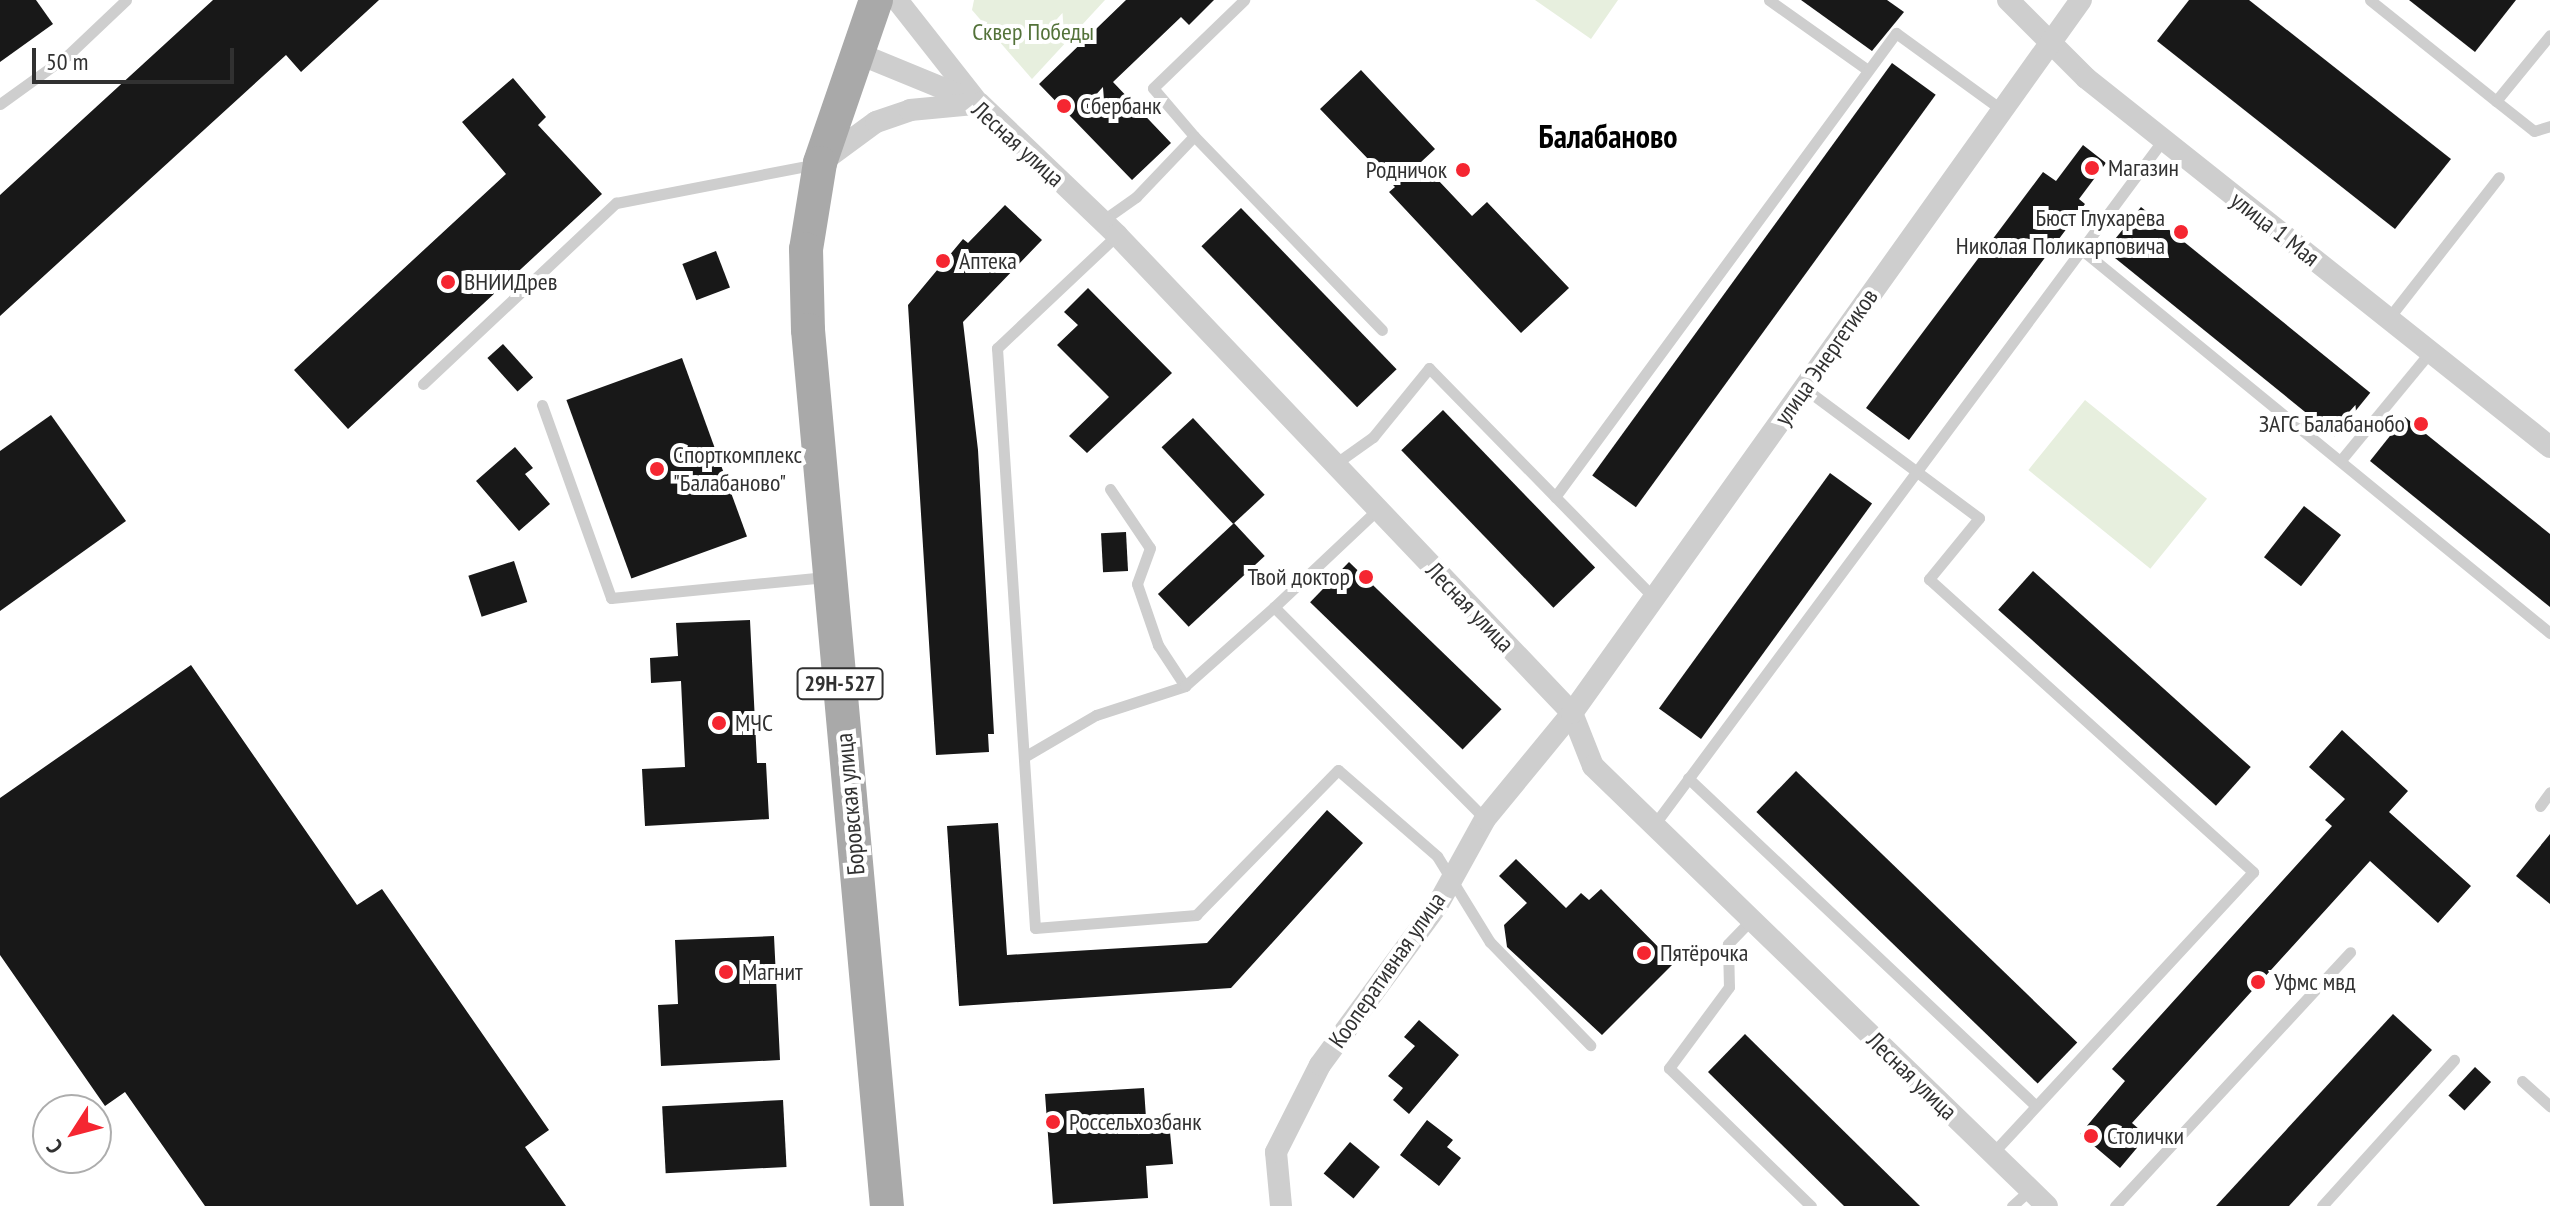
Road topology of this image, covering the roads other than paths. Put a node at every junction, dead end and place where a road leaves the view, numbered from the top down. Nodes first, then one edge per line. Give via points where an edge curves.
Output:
1 (126, 0) edge
2 (876, 0) edge
3 (897, 0) edge
4 (1244, 0) edge
5 (1769, 0) edge
6 (2008, 0) edge
7 (2081, 0) edge
8 (2370, 0) edge
9 (2550, 35) edge
10 (2050, 42) junction
11 (857, 53) junction
12 (1868, 70) junction
13 (2496, 101) junction
14 (979, 103) junction
15 (0, 104) edge
16 (2002, 110) junction
17 (2550, 126) edge
18 (1194, 136) junction
19 (2163, 140) junction
20 (820, 163) junction
21 (2499, 177) dead end
22 (1110, 228) junction
23 (2082, 250) junction
24 (2388, 319) junction
25 (1382, 330) dead end
26 (2430, 352) junction
27 (423, 384) dead end
28 (1804, 388) junction
29 (542, 405) dead end
30 (2550, 447) edge
31 (2341, 460) junction
32 (1335, 464) junction
33 (1917, 471) junction
34 (1110, 489) dead end
35 (1555, 497) junction
36 (1377, 510) junction
37 (831, 577) junction
38 (1654, 598) junction
39 (1274, 607) junction
40 (2550, 633) edge
41 (1185, 686) junction
42 (1572, 713) junction
43 (1024, 757) junction
44 (1688, 778) junction
45 (2550, 792) edge
46 (2540, 806) dead end
47 (1485, 819) junction
48 (1654, 825) junction
49 (1451, 872) junction
50 (1750, 921) junction
51 (2350, 952) dead end
52 (1590, 1045) dead end
53 (2454, 1060) dead end
54 (2522, 1081) dead end
55 (2035, 1105) junction
56 (2550, 1106) edge
57 (1992, 1154) junction
58 (2030, 1190) junction
59 (887, 1206) edge
60 (1281, 1206) edge
61 (1811, 1206) edge
62 (2012, 1206) edge
63 (2047, 1206) edge
64 (2115, 1206) edge
65 (2322, 1206) edge

1 - 15 lane via 68,55
2 - 11 main road, 29Н-527
3 - 14 street
4 - 18 lane via 1153,88
5 - 12 lane
6 - 10 street, улица 1 Мая
7 - 10 street, улица Энергетиков
8 - 13 lane
9 - 13 lane
10 - 16 street, улица Энергетиков
10 - 19 street, улица 1 Мая
11 - 14 street, Лесная улица
11 - 20 main road, 29Н-527
12 - 16 lane via 1896,33
12 - 35 lane
13 - 17 lane via 2534,131
14 - 20 street via 910,110 876,122
14 - 22 street, Лесная улица
16 - 28 street, улица Энергетиков
18 - 22 lane
18 - 25 lane
19 - 23 lane
19 - 24 street, улица 1 Мая
20 - 27 lane via 616,203
20 - 37 main road, Боровская улица / 29Н-527 via 808,217 807,317
21 - 24 lane
22 - 32 street, Лесная улица
22 - 43 lane via 997,348
23 - 31 lane
23 - 33 lane
24 - 26 street, улица 1 Мая
26 - 30 street, улица 1 Мая
26 - 31 lane
28 - 33 lane
28 - 38 street, улица Энергетиков
29 - 37 lane via 611,598
31 - 40 lane
32 - 35 lane via 1373,437 1429,368
32 - 36 street, Лесная улица
33 - 44 lane
33 - 55 lane via 1979,518 1929,579 2253,872
34 - 41 lane via 1150,548 1137,584 1158,645
35 - 38 lane
36 - 39 lane
36 - 42 street, Лесная улица
37 - 59 main road, Боровская улица / 29Н-527
38 - 42 street, улица Энергетиков
39 - 41 lane
39 - 47 lane
41 - 43 lane via 1096,715
42 - 47 street, Кооперативная улица
42 - 48 street, Лесная улица via 1593,766
43 - 49 lane via 1035,928 1196,915 1338,770
44 - 48 lane
44 - 55 lane
45 - 46 lane
47 - 49 street, Кооперативная улица
48 - 50 street, Лесная улица
49 - 52 lane via 1490,942
49 - 60 street, Кооперативная улица via 1437,906 1320,1065 1276,1152
50 - 57 street, Лесная улица
50 - 61 lane via 1728,944 1729,987 1669,1068
51 - 64 lane
53 - 65 lane
54 - 56 lane
55 - 57 lane
57 - 58 street, Лесная улица
58 - 62 lane
58 - 63 street, Лесная улица

